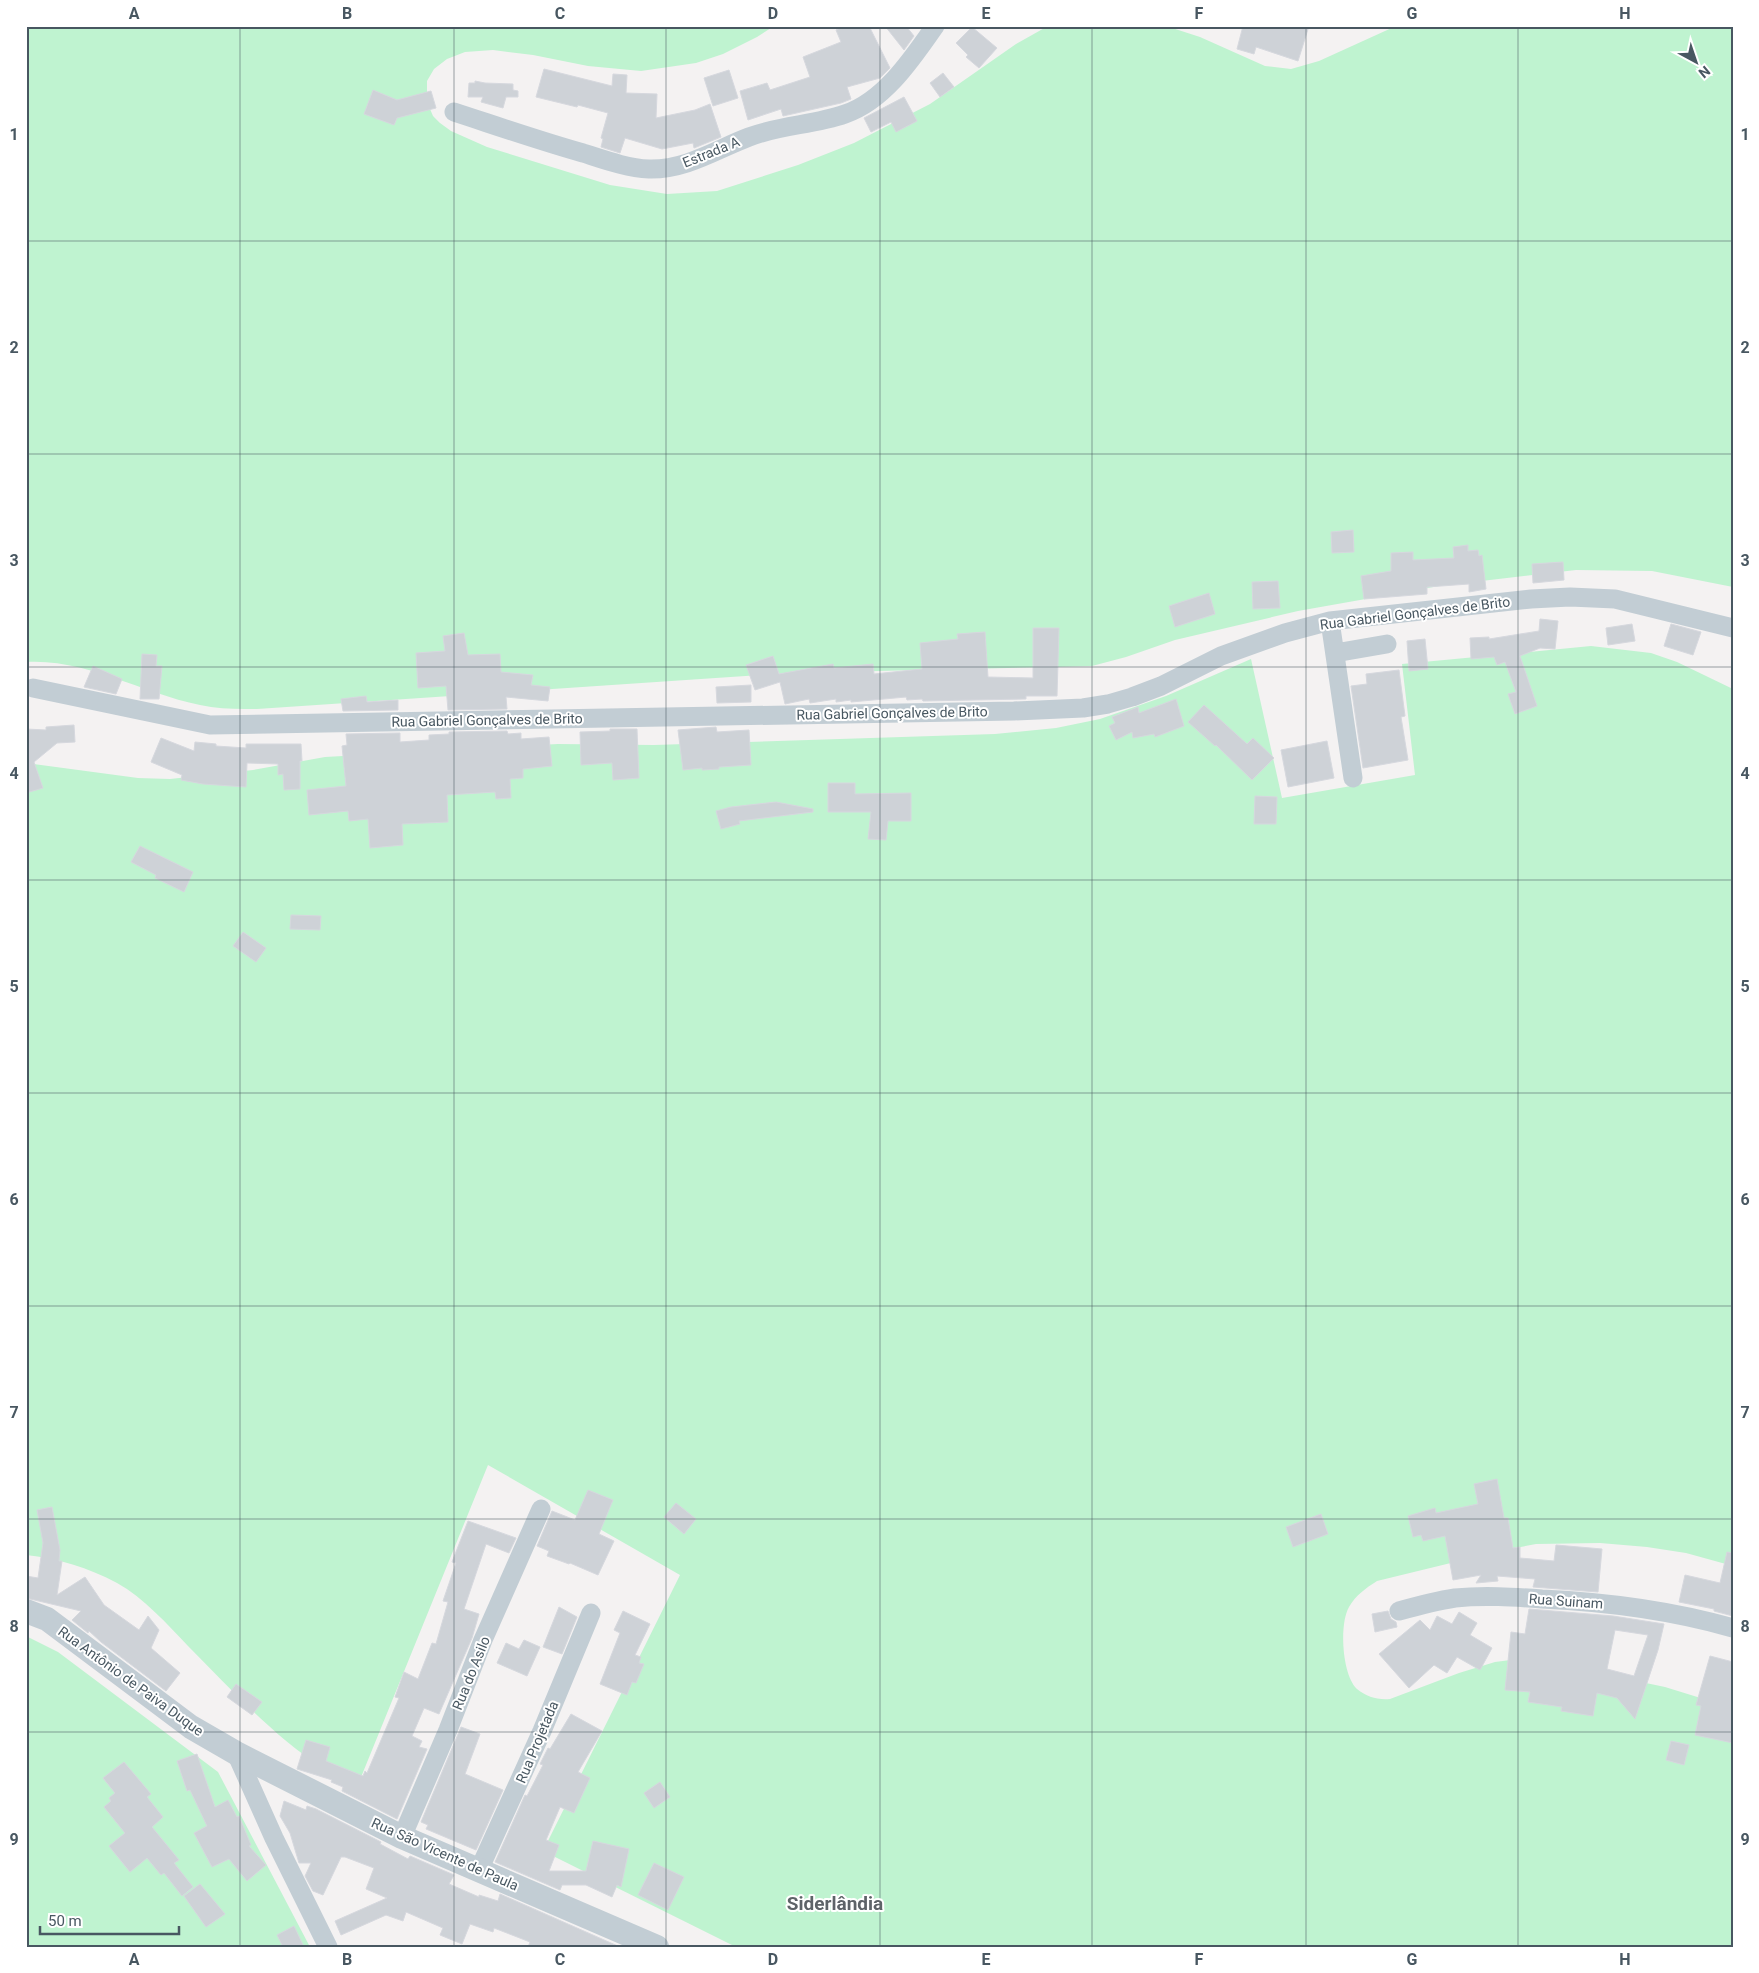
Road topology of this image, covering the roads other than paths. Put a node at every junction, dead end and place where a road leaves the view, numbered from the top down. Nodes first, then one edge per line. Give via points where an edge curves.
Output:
1 (935, 26) edge
2 (454, 112) dead end
3 (1330, 621) junction
4 (1733, 628) edge
5 (1387, 644) dead end
6 (1335, 653) junction
7 (29, 690) edge
8 (1353, 778) dead end
9 (541, 1509) dead end
10 (26, 1611) edge
11 (1399, 1611) dead end
12 (591, 1613) dead end
13 (1733, 1628) edge
14 (236, 1753) junction
15 (402, 1836) junction
16 (479, 1870) junction
17 (328, 1947) edge
18 (657, 1947) edge

1 - 2 street, Estrada A via 894,80 867,103 846,114 750,136 678,166 651,169 628,166
3 - 4 street, Rua Gabriel Gonçalves de Brito via 1570,596 1615,599
3 - 6 street
3 - 7 street, Rua Gabriel Gonçalves de Brito via 1221,656 1132,697 1083,708 210,725
5 - 6 street
6 - 8 street
9 - 15 street, Rua do Asilo
10 - 14 street, Rua Antônio de Paiva Duque via 47,1620 191,1727
11 - 13 street, Rua Suinam via 1454,1598 1514,1597 1649,1608
12 - 16 street, Rua Projetada via 542,1732
14 - 15 street, Rua São Vicente de Paula
14 - 17 street via 286,1865
15 - 16 street, Rua São Vicente de Paula
16 - 18 street, Rua São Vicente de Paula

